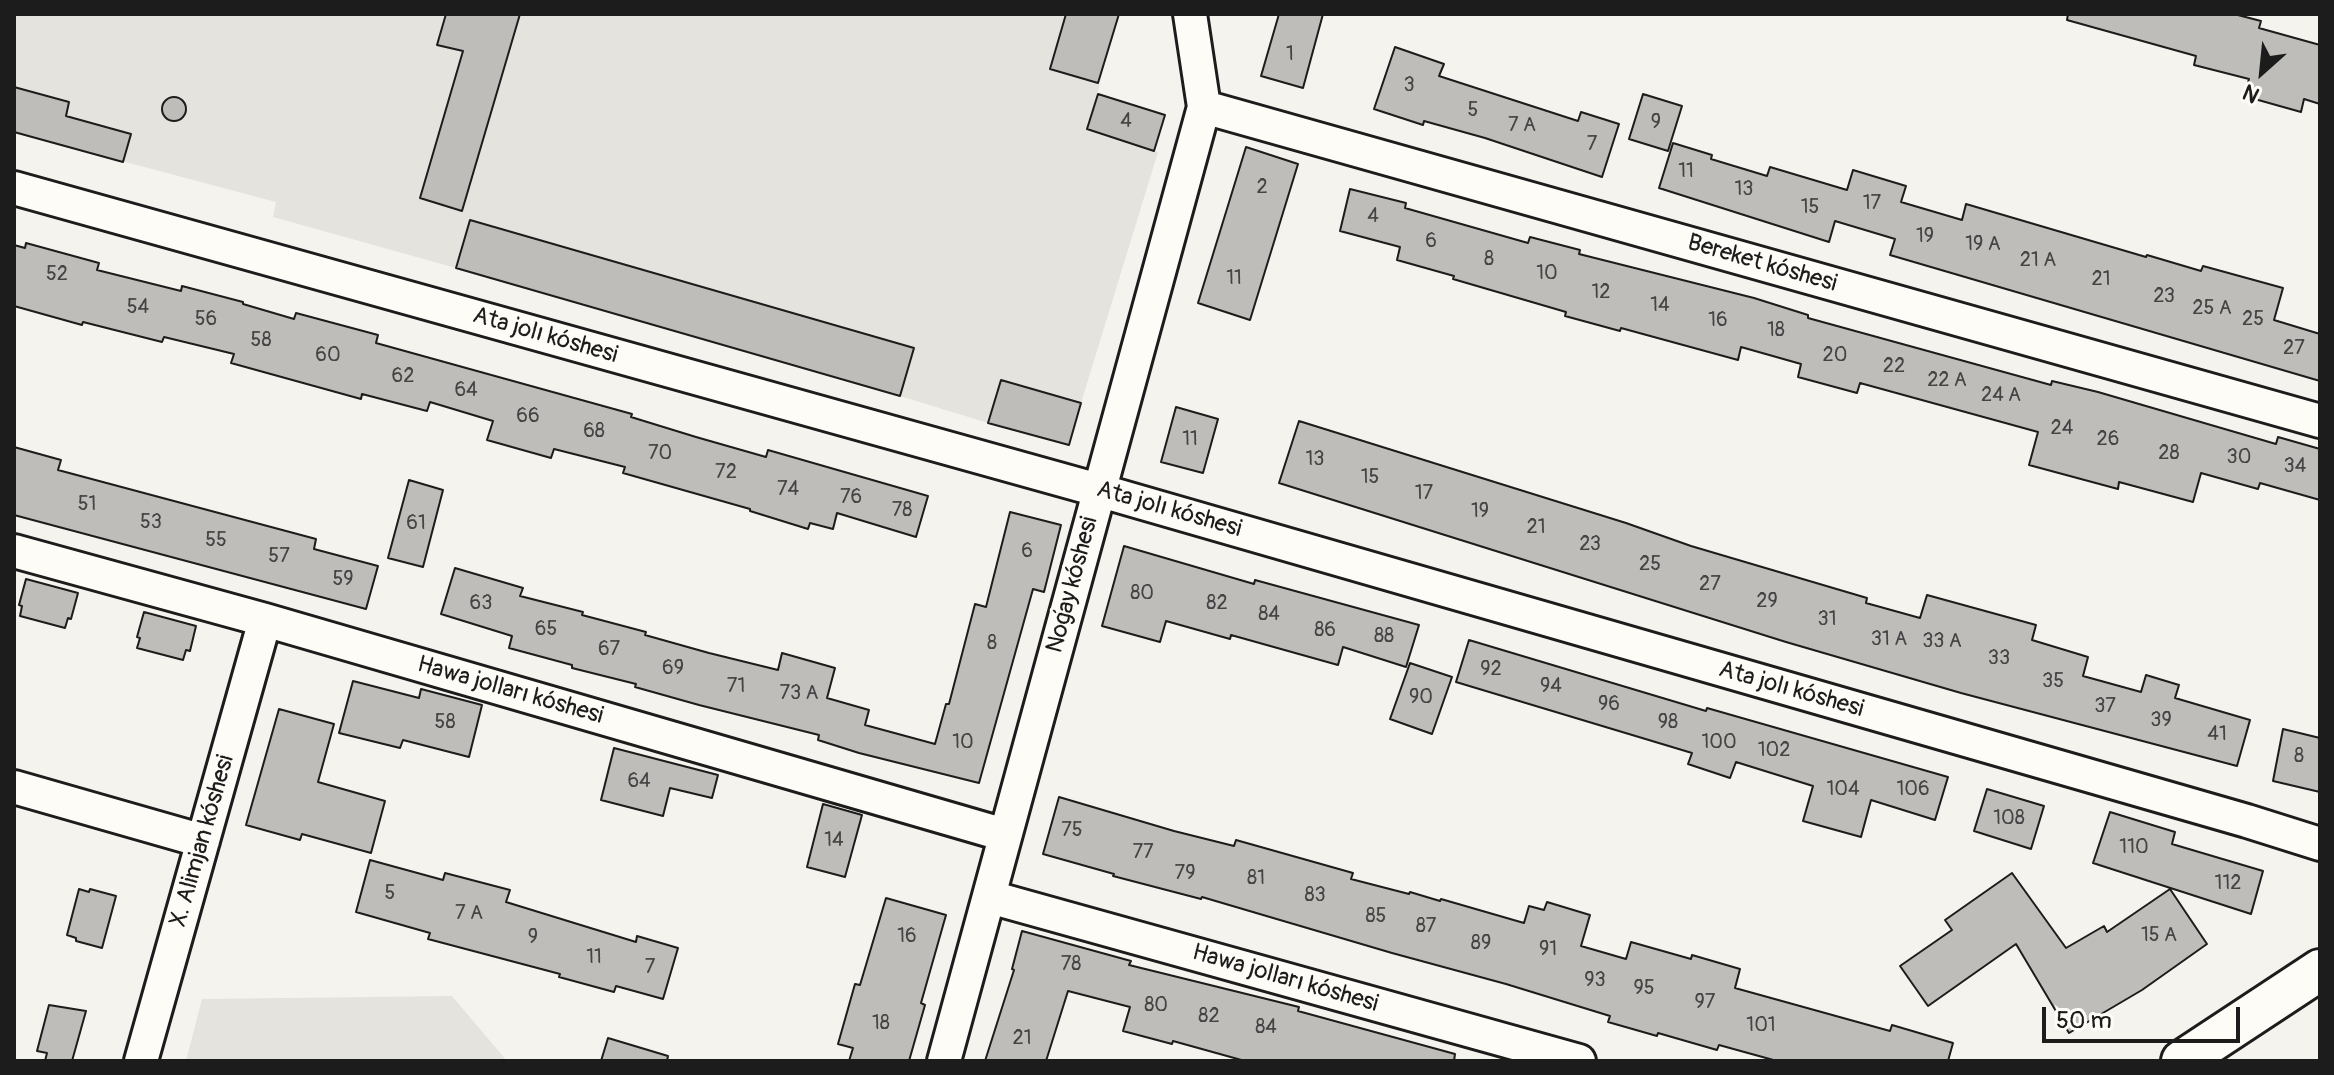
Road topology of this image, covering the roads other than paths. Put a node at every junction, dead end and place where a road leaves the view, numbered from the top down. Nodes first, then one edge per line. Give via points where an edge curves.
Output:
1 (1190, 14) edge
2 (1204, 107) junction
3 (14, 188) edge
4 (2320, 421) edge
5 (1098, 490) junction
6 (14, 551) edge
7 (265, 620) junction
8 (14, 787) edge
9 (1005, 835) junction
10 (203, 841) junction
11 (2320, 844) edge
12 (990, 897) junction
13 (2320, 970) edge
14 (141, 1061) edge
15 (944, 1061) edge
16 (1579, 1061) edge
17 (2182, 1061) edge

1 - 2 street, Noǵay kóshesi
2 - 4 street, Bereket kóshesi
2 - 5 street, Noǵay kóshesi
3 - 5 street, Ata jolı kóshesi
5 - 9 street, Noǵay kóshesi
5 - 11 street, Ata jolı kóshesi
6 - 7 street, Hawa jolları kóshesi
7 - 9 street, Hawa jolları kóshesi
7 - 10 street, X. Alimjan kóshesi
8 - 10 street
9 - 12 street, Noǵay kóshesi
10 - 14 street, X. Alimjan kóshesi
12 - 15 street, Noǵay kóshesi
12 - 16 street, Hawa jolları kóshesi
13 - 17 main road

